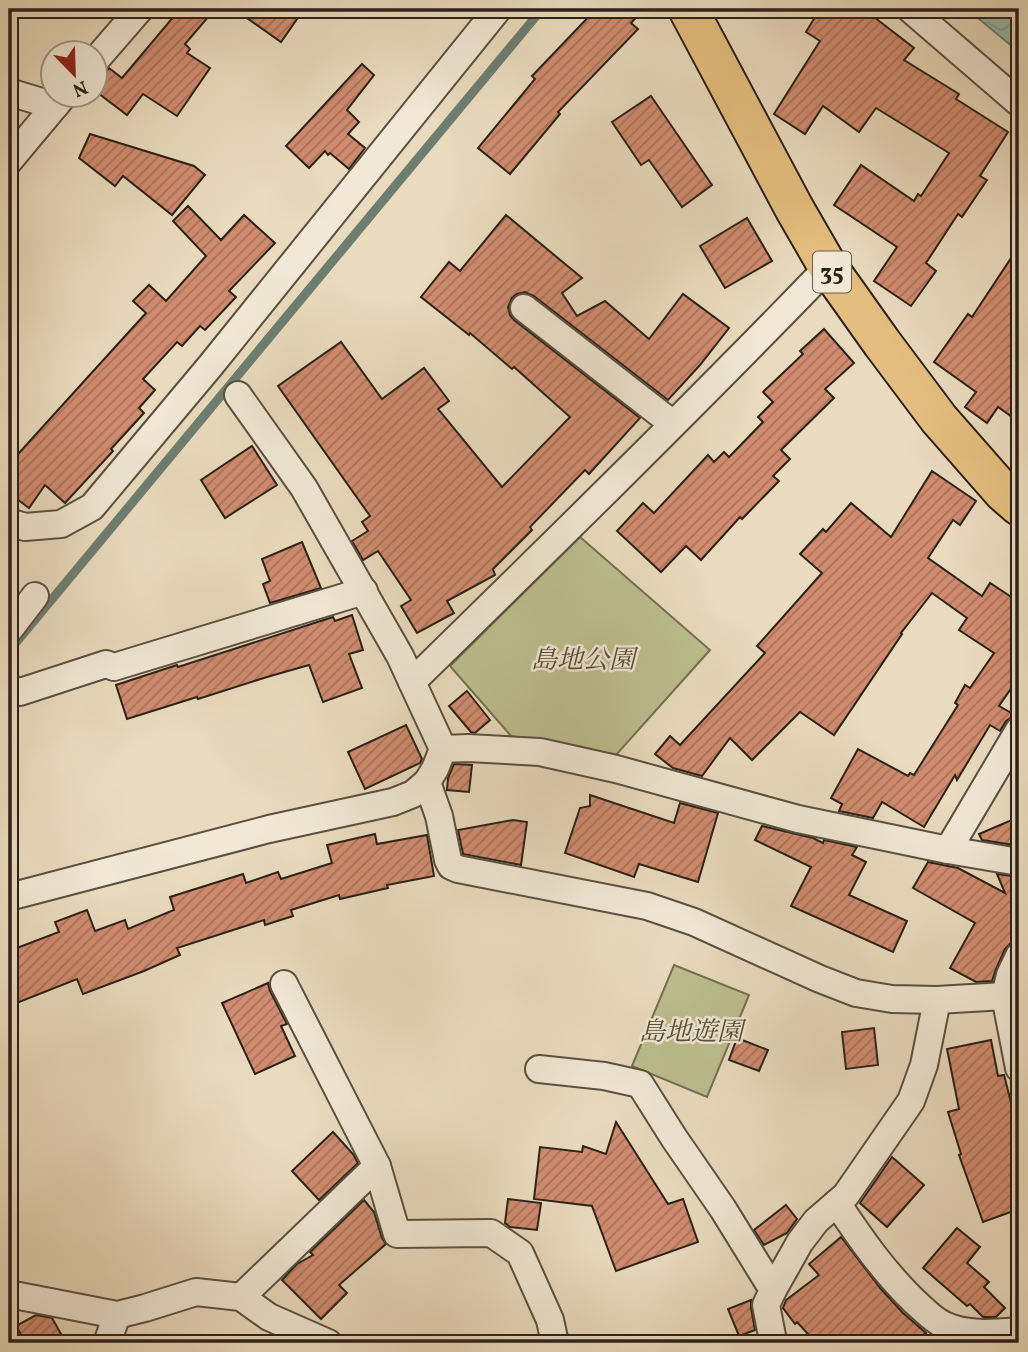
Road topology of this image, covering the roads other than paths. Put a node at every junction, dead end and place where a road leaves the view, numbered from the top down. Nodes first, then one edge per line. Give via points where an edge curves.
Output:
1 (140, 9) edge
2 (498, 9) edge
3 (688, 9) edge
4 (910, 9) edge
5 (108, 45) edge
6 (9, 92) edge
7 (38, 97) edge
8 (1019, 103) edge
9 (53, 108) edge
10 (9, 161) edge
11 (828, 267) junction
12 (524, 308) dead end
13 (238, 395) dead end
14 (673, 424) junction
15 (1019, 506) edge
16 (9, 522) edge
17 (364, 591) junction
18 (35, 596) dead end
19 (9, 630) edge
20 (412, 682) junction
21 (9, 688) edge
22 (1019, 730) edge
23 (443, 749) junction
24 (427, 782) junction
25 (948, 850) junction
26 (1019, 862) edge
27 (9, 897) edge
28 (1019, 956) edge
29 (284, 984) dead end
30 (1012, 998) edge
31 (937, 1000) junction
32 (1019, 1068) edge
33 (539, 1069) dead end
34 (377, 1166) junction
35 (837, 1203) junction
36 (772, 1290) junction
37 (9, 1294) edge
38 (241, 1297) junction
39 (117, 1315) junction
40 (1019, 1331) edge
41 (107, 1343) edge
42 (328, 1343) edge
43 (555, 1343) edge
44 (773, 1343) edge

1 - 5 street
2 - 16 street via 92,507 61,524 26,527
3 - 11 main road, 35
4 - 8 street
6 - 7 street
9 - 10 street
11 - 14 street
11 - 15 main road, 35 via 939,419
12 - 14 street
13 - 17 street via 304,488
14 - 20 street
17 - 20 street
17 - 21 street via 114,667 106,664 20,692
18 - 19 street
20 - 23 street
22 - 25 street
23 - 24 street
23 - 25 street via 540,752 798,819
24 - 27 street via 393,802 269,829
24 - 31 street via 451,866 647,906 856,993
25 - 26 street
28 - 30 street via 1010,975
29 - 34 street
30 - 31 street
30 - 32 street
31 - 35 street via 911,1101
33 - 36 street via 640,1084
34 - 38 street
34 - 43 street via 397,1234 491,1233 520,1253 550,1320
35 - 36 street via 800,1242
35 - 40 street via 888,1273 943,1325 981,1333
36 - 44 street via 766,1305
37 - 39 street
38 - 39 street via 196,1292
38 - 42 street via 269,1317
39 - 41 street

